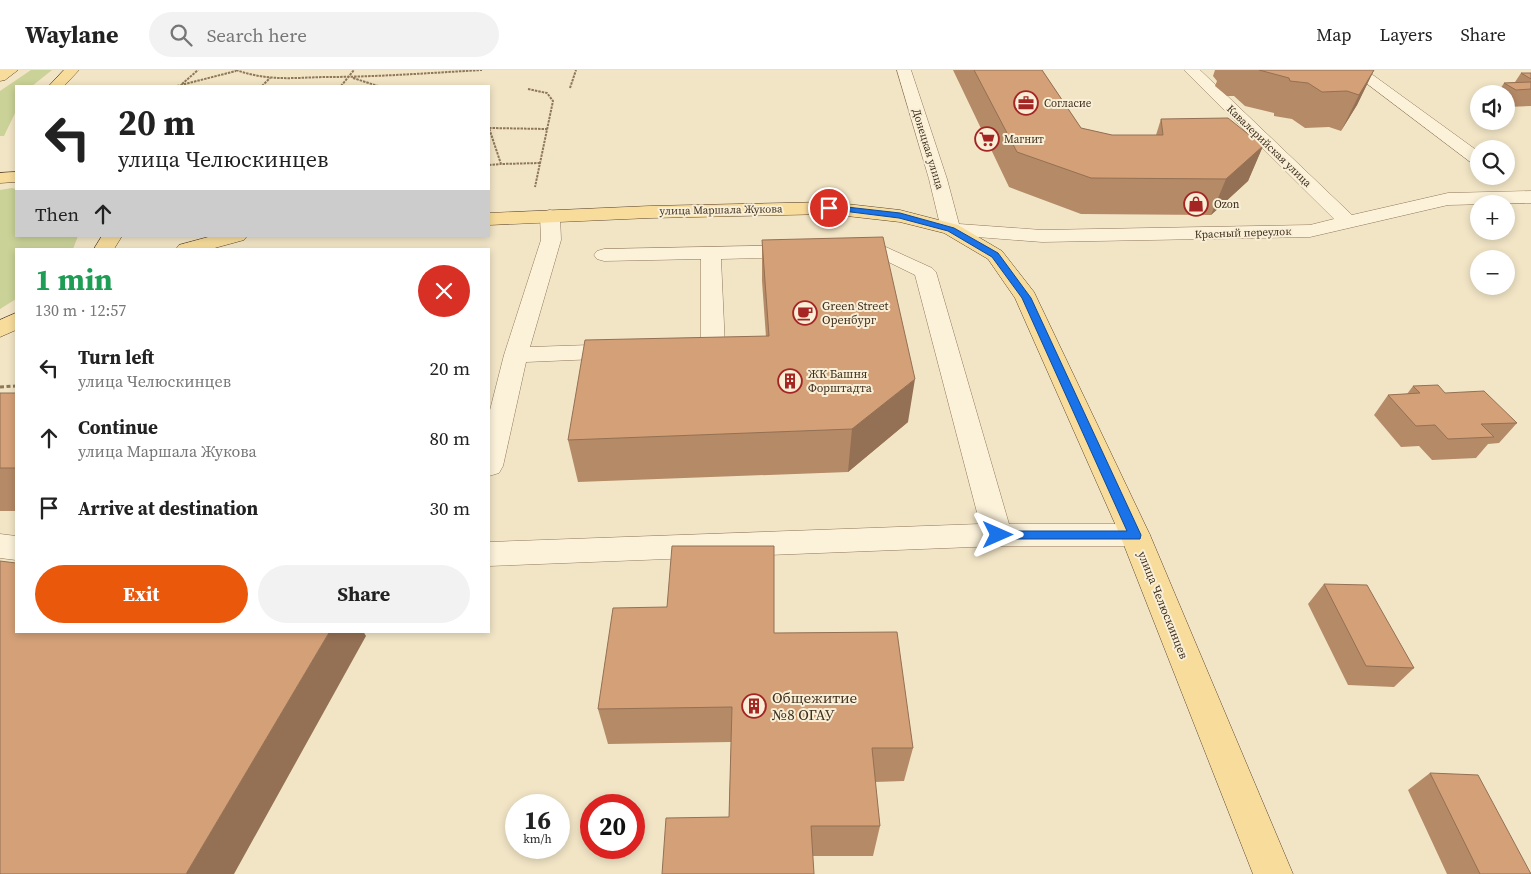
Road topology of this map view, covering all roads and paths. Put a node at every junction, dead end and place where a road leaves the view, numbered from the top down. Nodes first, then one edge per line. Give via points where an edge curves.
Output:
1 (11, 70) edge
2 (72, 70) edge
3 (198, 70) edge
4 (236, 70) edge
5 (354, 70) edge
6 (482, 70) edge
7 (576, 70) edge
8 (904, 70) edge
9 (1191, 70) edge
10 (1356, 70) edge
11 (0, 77) edge
12 (350, 77) junction
13 (270, 78) junction
14 (181, 84) joint
15 (57, 85) edge
16 (263, 85) edge
17 (342, 85) edge
18 (375, 85) edge
19 (570, 88) dead end
20 (528, 89) dead end
21 (490, 128) edge
22 (547, 129) junction
23 (490, 131) edge
24 (1470, 153) edge
25 (540, 162) junction
26 (501, 164) junction
27 (490, 165) edge
28 (15, 177) edge
29 (0, 178) edge
30 (1514, 185) edge
31 (534, 193) dead end
32 (1531, 197) edge
33 (550, 216) junction
34 (490, 219) edge
35 (1347, 221) junction
36 (951, 229) junction
37 (111, 237) edge
38 (233, 237) edge
39 (105, 248) edge
40 (190, 248) edge
41 (711, 254) junction
42 (604, 256) dead end
43 (15, 321) edge
44 (0, 330) edge
45 (516, 355) junction
46 (0, 386) edge
47 (15, 386) edge
48 (490, 462) edge
49 (998, 535) junction
50 (1135, 535) junction
51 (0, 546) edge
52 (15, 548) edge
53 (490, 554) edge
54 (1273, 874) edge

1 - 11 main road
2 - 15 main road
3 - 14 path
4 - 13 path
4 - 14 path
5 - 12 path
6 - 12 path
7 - 19 path
8 - 36 street, Донецкая улица
9 - 35 street, Кавалерийская улица
10 - 24 street
12 - 13 path
12 - 17 path
12 - 18 path
13 - 16 path
20 - 22 path via 547,93 553,101
21 - 22 path
22 - 25 path
23 - 26 path
25 - 26 path
25 - 31 path
26 - 27 path
28 - 29 main road
30 - 32 street
32 - 35 street, Красный переулок via 1448,199
33 - 34 main road, улица Маршала Жукова
33 - 36 main road, улица Маршала Жукова via 829,208 900,216
33 - 45 street via 551,240
35 - 36 street, Красный переулок via 1310,231 1202,234 1042,236
36 - 50 main road, улица Челюскинцев via 995,255 1026,298
37 - 39 main road
38 - 40 main road
41 - 42 street
41 - 45 street via 713,348
41 - 49 street via 877,249 925,272
43 - 44 main road
45 - 48 street
46 - 47 path
49 - 50 street
49 - 53 street
50 - 54 main road, улица Челюскинцев
51 - 52 street

